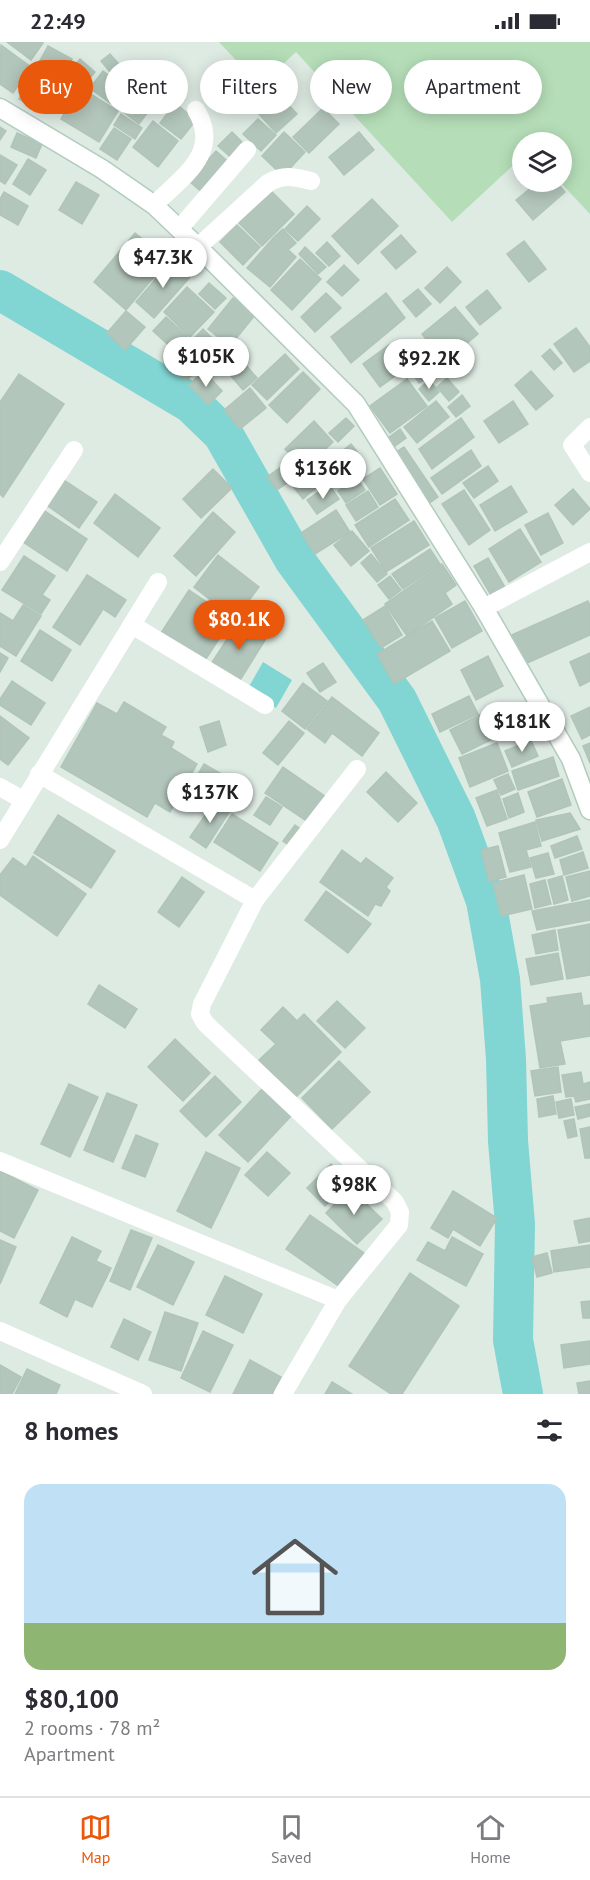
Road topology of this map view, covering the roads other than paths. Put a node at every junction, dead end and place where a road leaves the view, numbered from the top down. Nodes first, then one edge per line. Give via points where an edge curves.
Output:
1 (0, 108) edge
2 (196, 110) dead end
3 (247, 150) dead end
4 (311, 181) dead end
5 (154, 205) junction
6 (179, 229) junction
7 (198, 247) junction
8 (590, 427) edge
9 (74, 450) dead end
10 (590, 473) edge
11 (590, 552) edge
12 (0, 562) edge
13 (158, 582) dead end
14 (484, 608) junction
15 (132, 625) junction
16 (265, 705) dead end
17 (357, 769) dead end
18 (39, 774) junction
19 (0, 787) edge
20 (23, 800) junction
21 (590, 810) edge
22 (0, 840) edge
23 (255, 900) junction
24 (0, 1161) edge
25 (338, 1300) junction
26 (0, 1331) edge
27 (143, 1394) edge
28 (283, 1394) edge

1 - 5 street
2 - 5 street via 204,123 205,142 198,162
3 - 6 street
4 - 7 street via 278,177
5 - 6 street
6 - 7 street
7 - 14 street via 356,404
8 - 10 street via 572,445
9 - 12 street
11 - 14 street
13 - 15 street
14 - 21 street via 571,759
15 - 16 street
15 - 18 street
17 - 23 street
18 - 20 street
18 - 23 street
19 - 20 street
20 - 22 street
23 - 25 street via 200,1014 205,1023 395,1202 400,1212 399,1225
24 - 25 street
25 - 28 street
26 - 27 street

